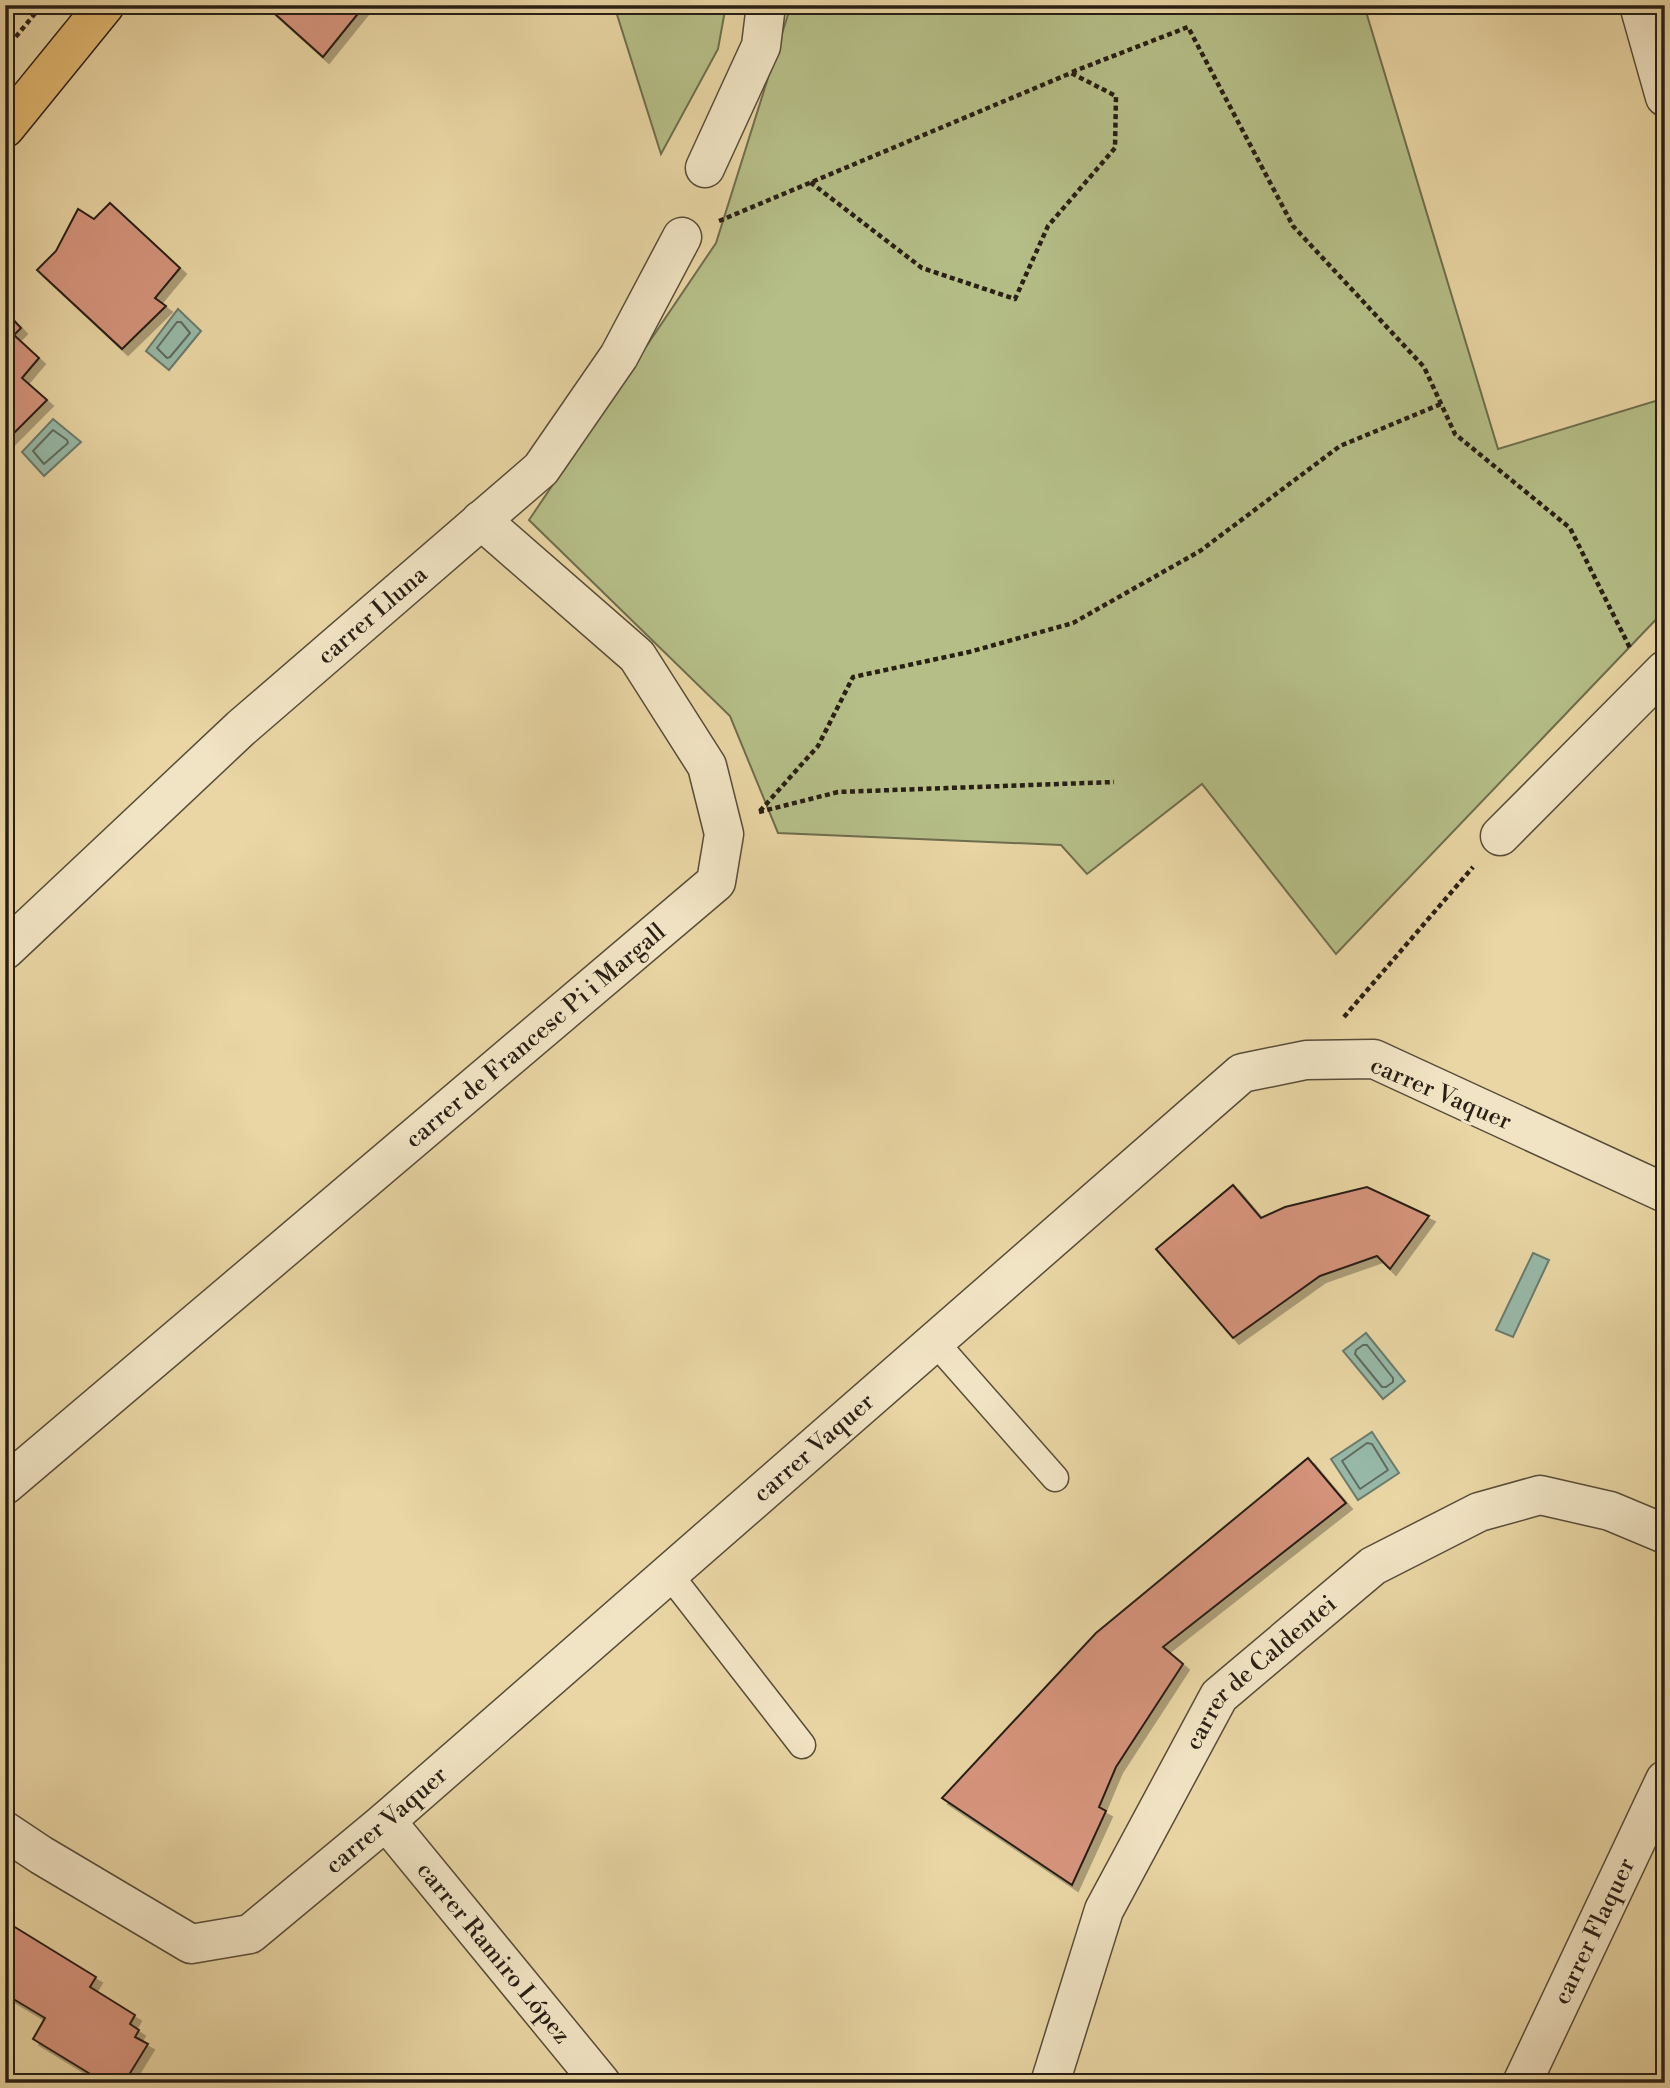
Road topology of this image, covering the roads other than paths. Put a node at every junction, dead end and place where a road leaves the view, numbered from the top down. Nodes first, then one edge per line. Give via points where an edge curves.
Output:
1 (105, 5) edge
2 (766, 5) edge
3 (1639, 5) edge
4 (1665, 97) edge
5 (5, 128) edge
6 (705, 168) dead end
7 (682, 237) road end
8 (481, 520) junction
9 (1657, 678) edge
10 (1500, 836) road end
11 (5, 950) edge
12 (1665, 1193) edge
13 (935, 1342) junction
14 (1055, 1478) dead end
15 (5, 1485) edge
16 (1665, 1534) edge
17 (669, 1574) junction
18 (802, 1745) dead end
19 (1665, 1780) edge
20 (386, 1821) junction
21 (5, 1831) edge
22 (601, 2083) edge
23 (1050, 2083) edge
24 (1522, 2083) edge

1 - 5 main road
2 - 6 street via 761,46
3 - 4 street
7 - 8 street, carrer Lluna via 619,356 541,469
8 - 11 street, carrer Lluna via 241,728
8 - 15 street, carrer de Francesc Pi i Margall via 638,656 707,766 724,834 716,882
9 - 10 street
12 - 13 street, carrer Vaquer via 1374,1059 1306,1060 1242,1073
13 - 14 lane
13 - 17 street, carrer Vaquer
16 - 23 street, carrer de Caldentei via 1610,1511 1541,1495 1479,1512 1373,1566 1219,1696 1104,1910
17 - 18 lane
17 - 20 street, carrer Vaquer
19 - 24 street, carrer Flaquer
20 - 21 street, carrer Vaquer via 250,1934 191,1944
20 - 22 street, carrer Ramiro López

